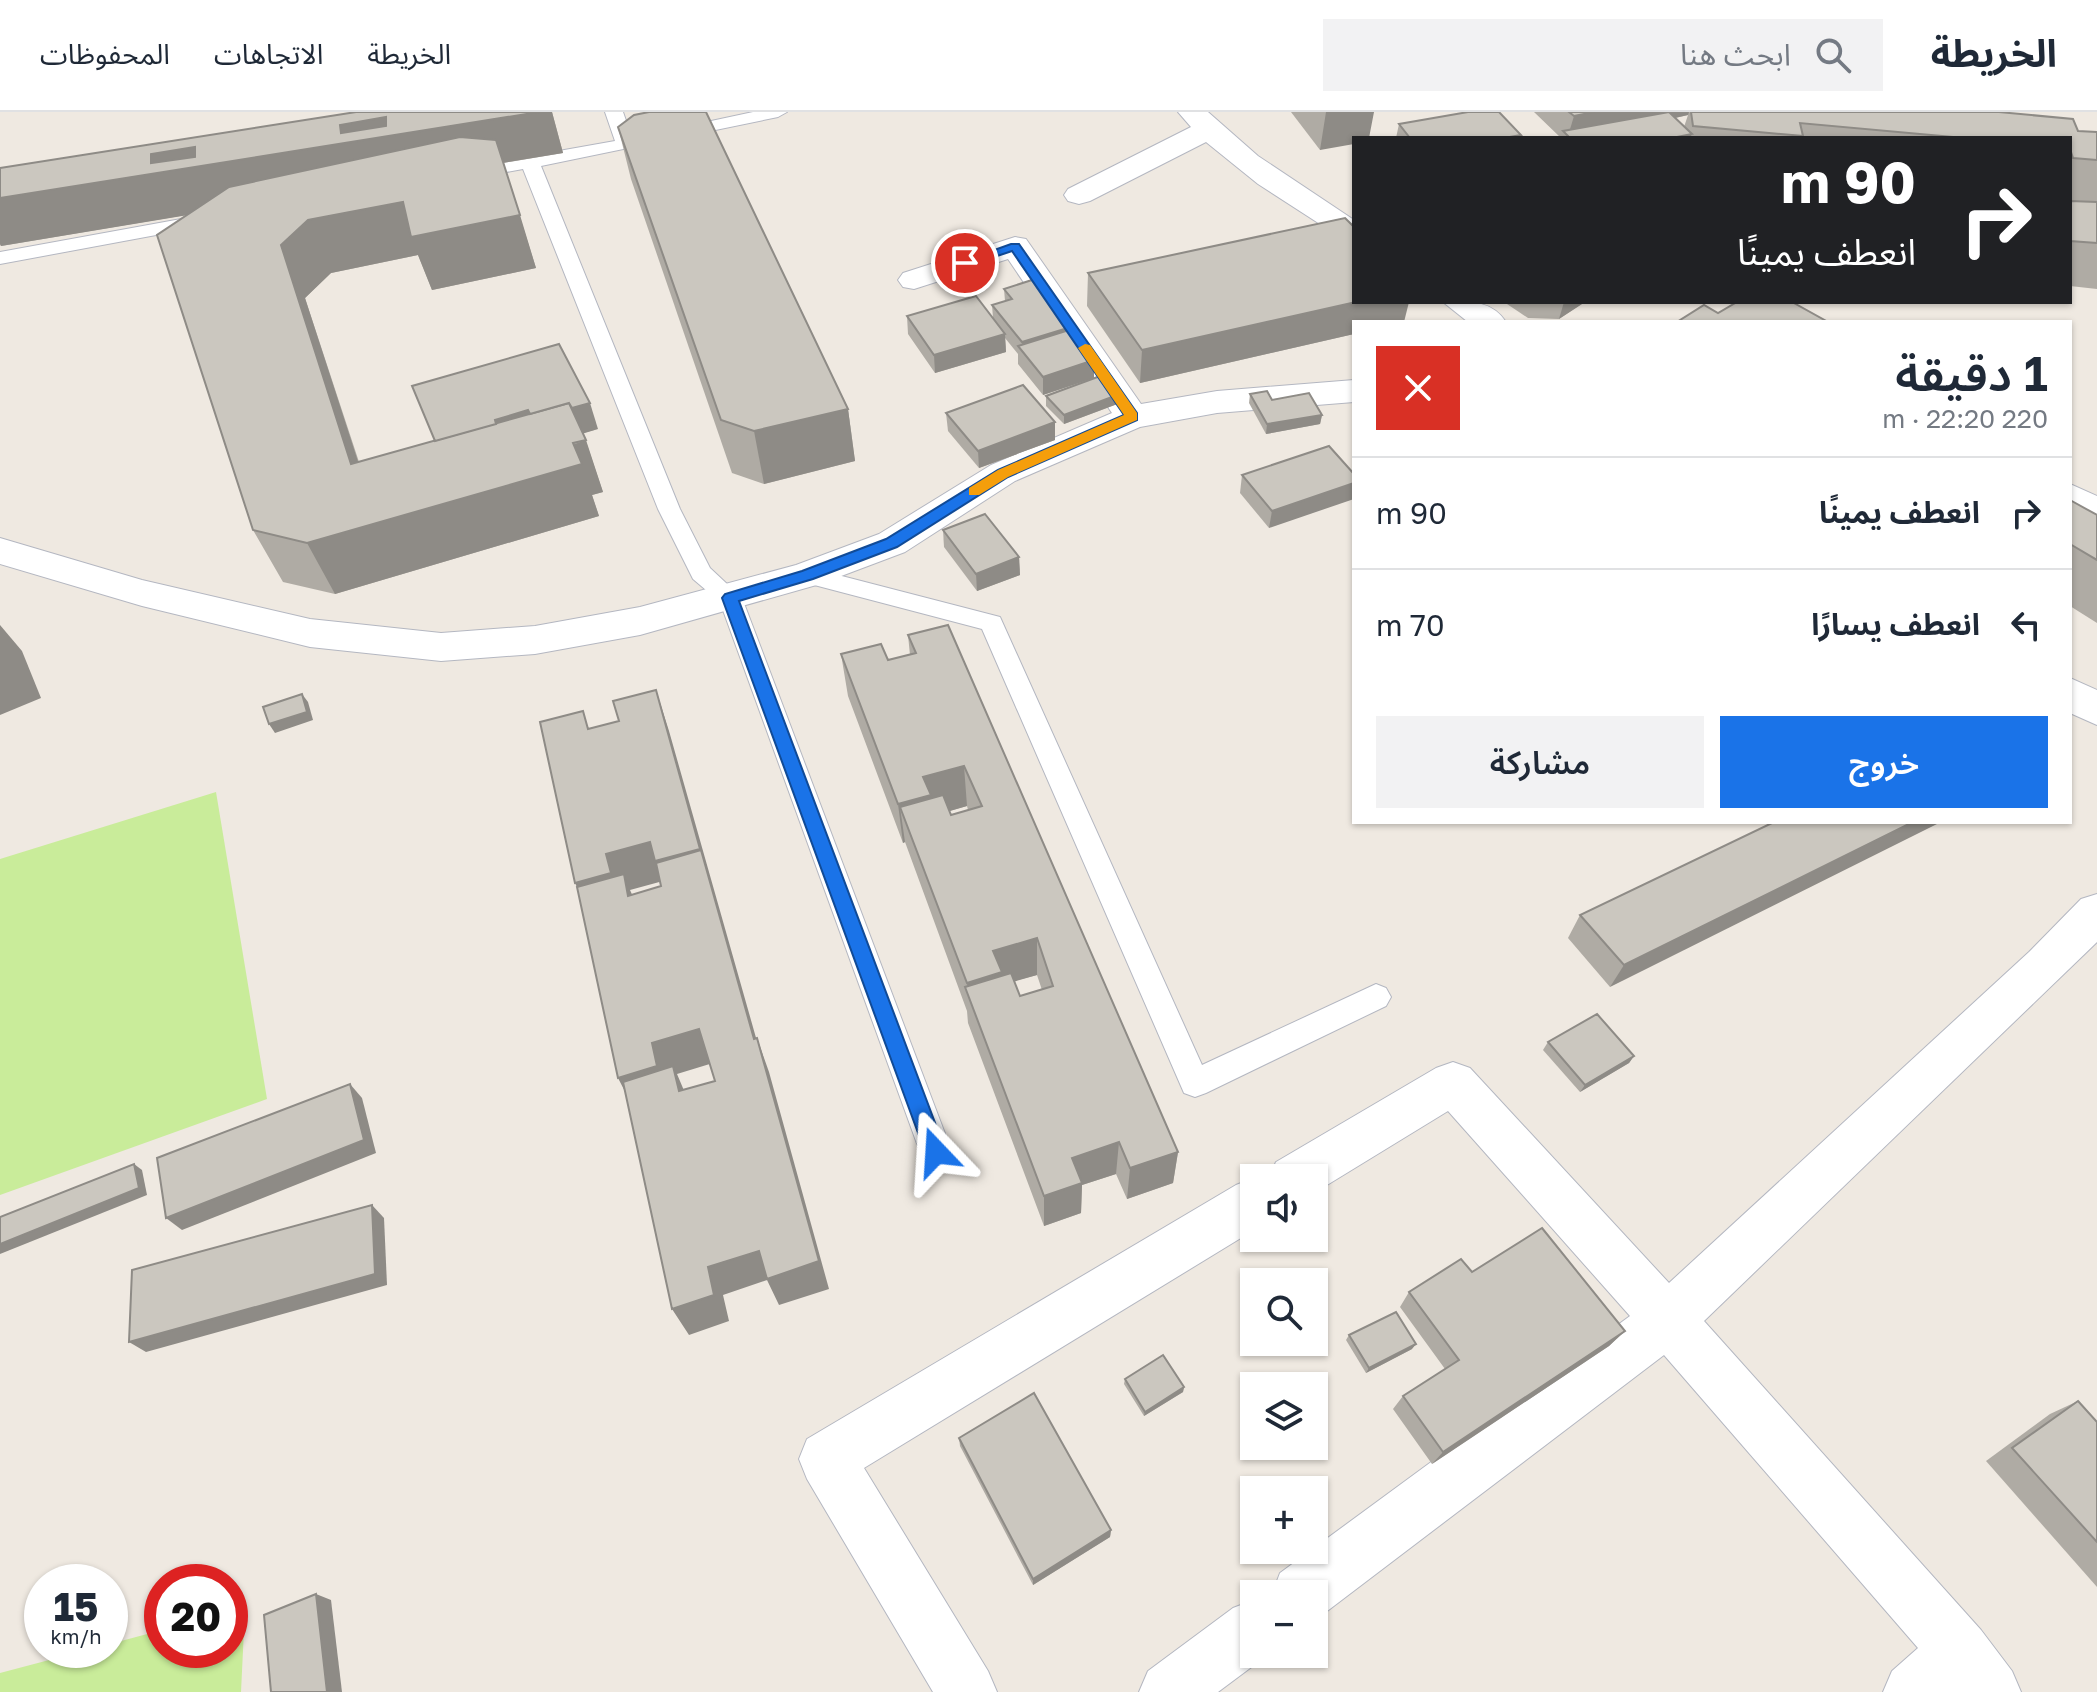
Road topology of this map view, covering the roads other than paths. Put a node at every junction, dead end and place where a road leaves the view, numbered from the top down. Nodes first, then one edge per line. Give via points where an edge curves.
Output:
1 (614, 112) edge
2 (778, 112) edge
3 (1200, 121) edge
4 (625, 145) junction
5 (530, 162) junction
6 (452, 176) edge
7 (1079, 195) dead end
8 (218, 218) edge
9 (1352, 232) edge
10 (0, 258) edge
11 (914, 280) dead end
12 (1462, 304) edge
13 (1487, 320) edge
14 (1352, 391) edge
15 (1132, 417) junction
16 (2072, 475) edge
17 (2097, 479) edge
18 (2072, 497) edge
19 (2097, 512) edge
20 (0, 551) edge
21 (807, 575) junction
22 (730, 598) junction
23 (2072, 694) edge
24 (2097, 710) edge
25 (2097, 912) edge
26 (1376, 997) dead end
27 (936, 1152) dead end
28 (1317, 1164) edge
29 (1240, 1210) edge
30 (1668, 1320) junction
31 (1320, 1580) edge
32 (1240, 1639) edge
33 (1976, 1672) edge
34 (967, 1692) edge
35 (1169, 1692) edge
36 (1913, 1692) edge

1 - 4 lane
2 - 4 lane
3 - 7 street
3 - 9 street
4 - 5 lane
5 - 6 lane
5 - 22 lane via 669,509 701,573
8 - 10 lane
11 - 15 street via 1015,246
12 - 13 street
14 - 15 street via 1217,402
15 - 21 street via 1003,473 892,543
16 - 17 street
18 - 19 street
20 - 22 street via 142,593 310,633 441,647 535,640
21 - 22 street
21 - 26 lane via 991,623 1195,1083
22 - 27 lane
23 - 24 street
25 - 30 street
28 - 30 street via 1453,1083
29 - 34 street via 827,1459
30 - 31 street
30 - 33 street
32 - 35 street
33 - 36 street

